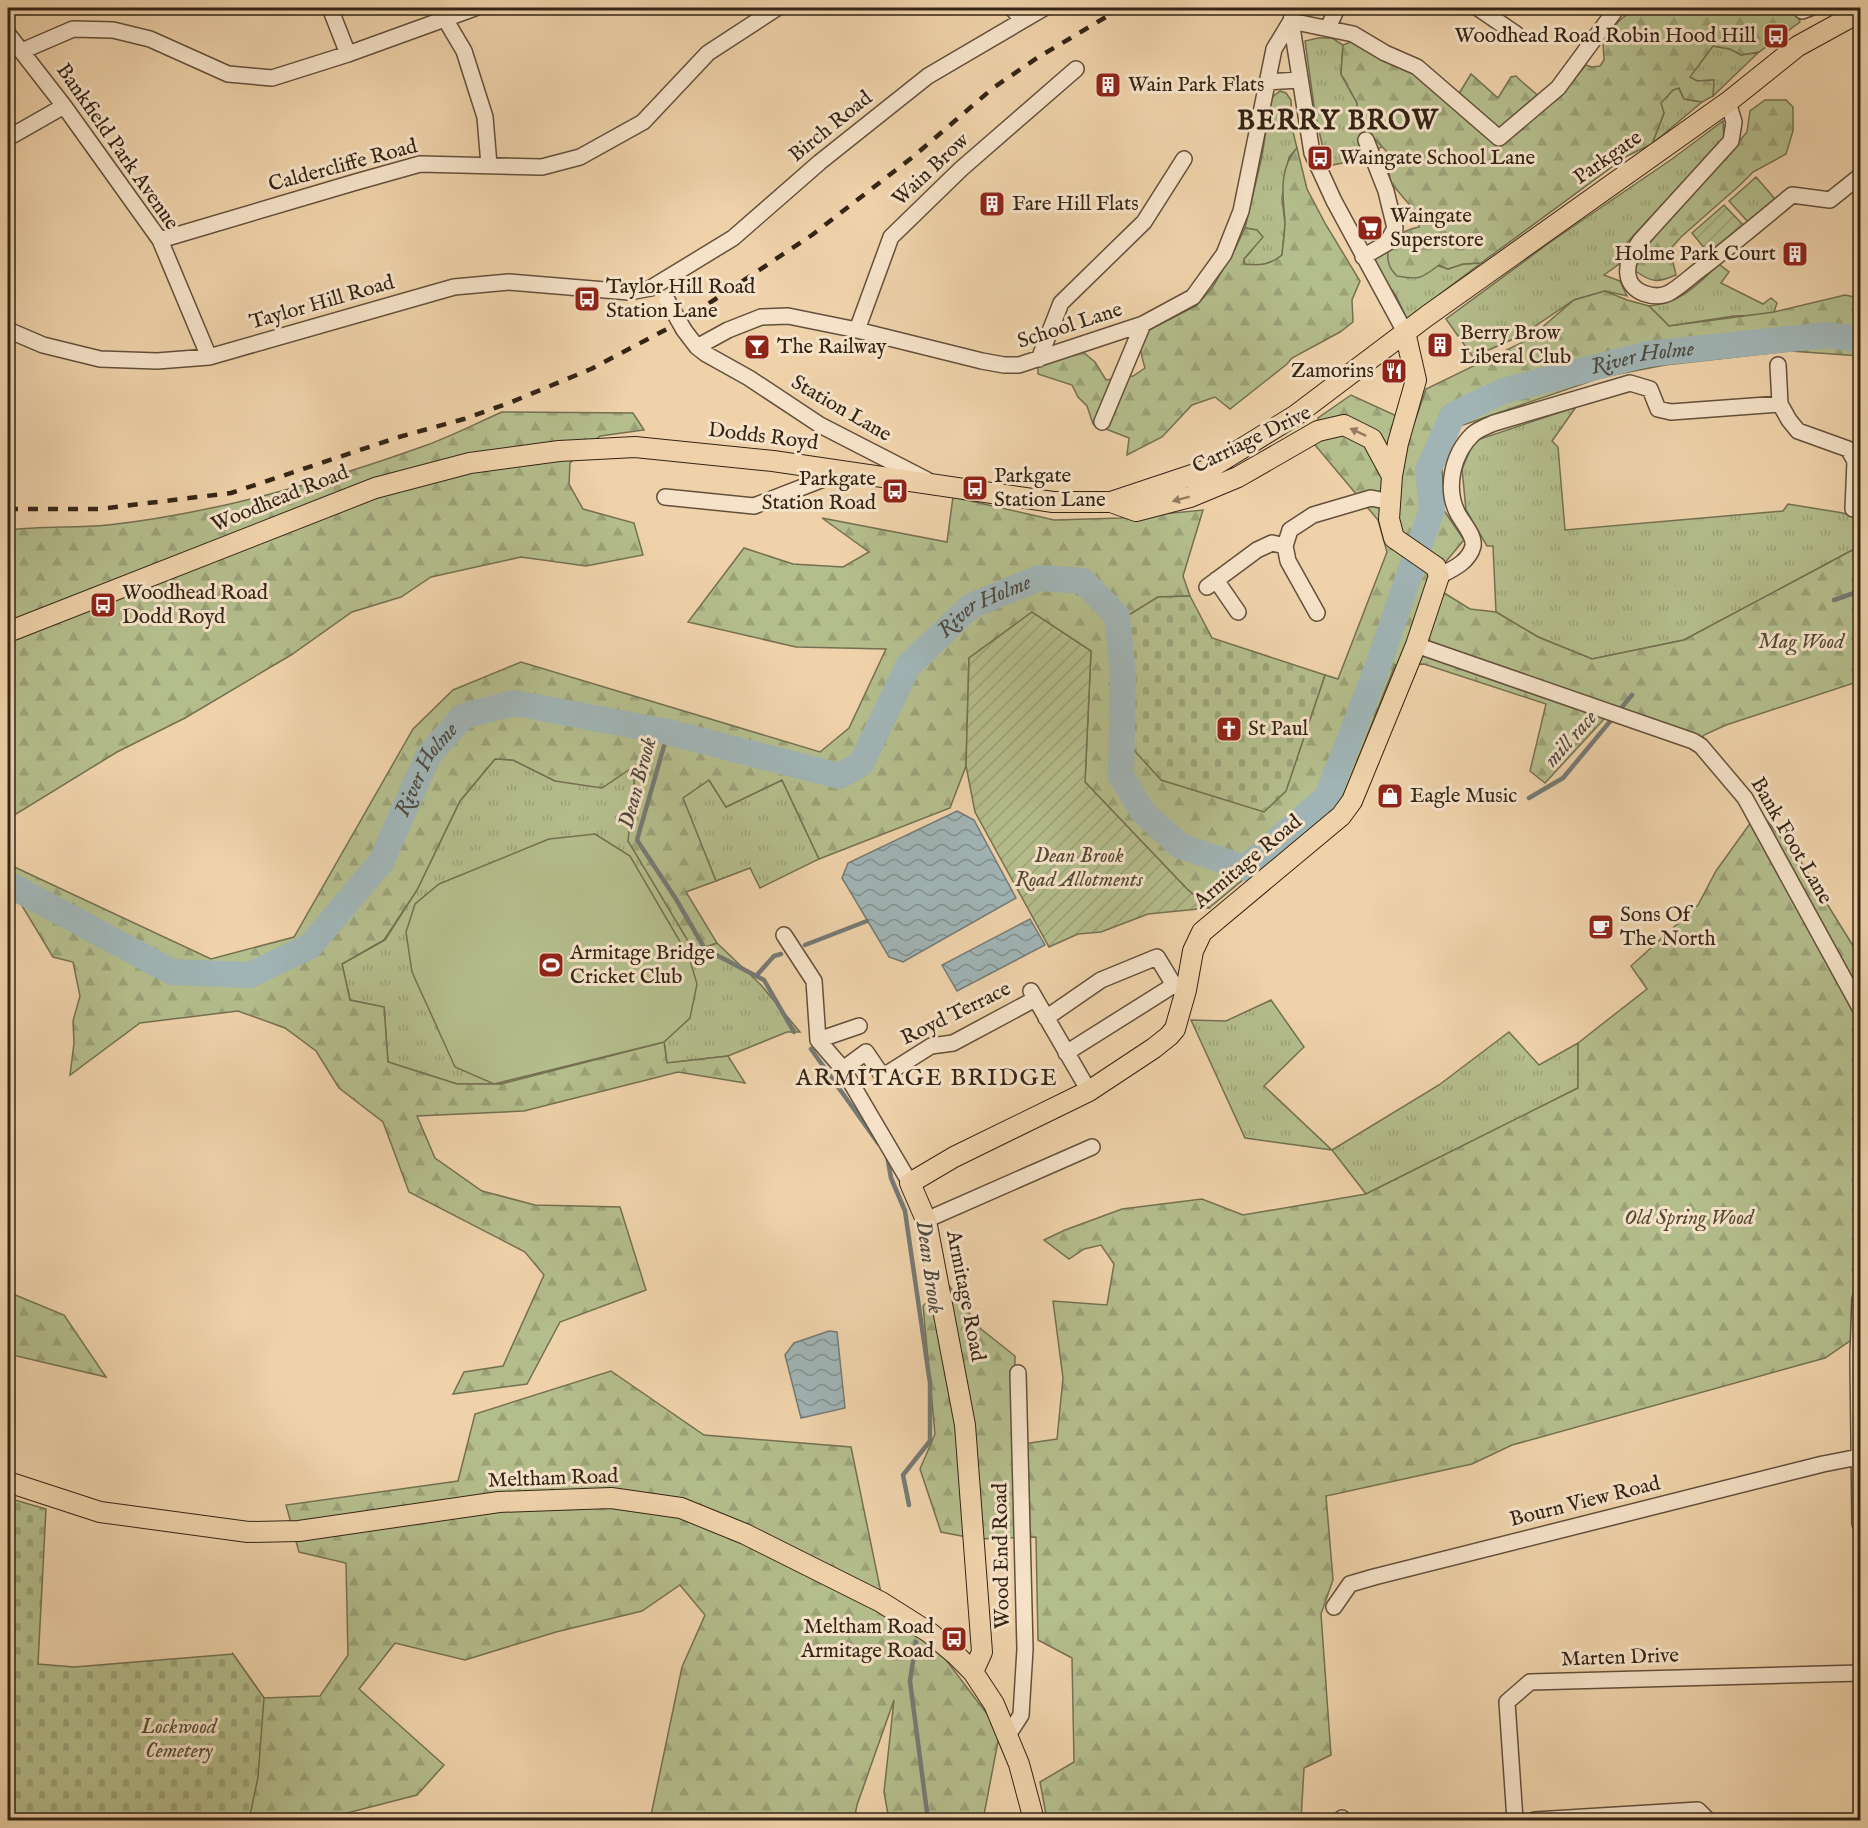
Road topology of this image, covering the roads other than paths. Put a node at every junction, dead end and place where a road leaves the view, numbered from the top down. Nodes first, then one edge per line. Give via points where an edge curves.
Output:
1 (330, 8) edge
2 (475, 8) edge
3 (777, 8) edge
4 (1012, 8) edge
5 (1044, 8) edge
6 (1337, 8) edge
7 (1478, 8) edge
8 (1617, 8) edge
9 (1859, 8) edge
10 (1860, 12) edge
11 (1292, 14) edge
12 (445, 20) junction
13 (1022, 20) junction
14 (1328, 28) junction
15 (8, 34) edge
16 (1516, 34) dead end
17 (22, 51) junction
18 (348, 54) junction
19 (1076, 69) dead end
20 (1299, 80) junction
21 (1266, 82) junction
22 (1728, 102) junction
23 (64, 106) junction
24 (8, 138) edge
25 (1366, 140) dead end
26 (1184, 159) dead end
27 (489, 165) junction
28 (1860, 176) edge
29 (160, 240) junction
30 (1363, 256) junction
31 (651, 288) junction
32 (1143, 324) junction
33 (8, 330) edge
34 (857, 330) junction
35 (1405, 332) junction
36 (698, 347) junction
37 (209, 357) junction
38 (1039, 359) junction
39 (1778, 365) dead end
40 (1780, 404) junction
41 (1102, 422) dead end
42 (581, 450) joint
43 (844, 471) junction
44 (1392, 476) junction
45 (938, 486) junction
46 (665, 497) dead end
47 (1391, 501) junction
48 (1111, 502) junction
49 (1853, 509) dead end
50 (1285, 546) junction
51 (1435, 569) junction
52 (1238, 612) dead end
53 (1317, 613) dead end
54 (8, 632) edge
55 (1416, 645) junction
56 (784, 935) dead end
57 (1180, 987) junction
58 (1860, 1008) edge
59 (1046, 1017) junction
60 (859, 1026) dead end
61 (818, 1040) junction
62 (1066, 1053) junction
63 (843, 1069) junction
64 (1089, 1091) junction
65 (1092, 1147) dead end
66 (909, 1183) junction
67 (926, 1220) junction
68 (1860, 1299) edge
69 (1859, 1356) edge
70 (1018, 1373) dead end
71 (1859, 1457) junction
72 (8, 1482) edge
73 (1860, 1524) edge
74 (1334, 1607) dead end
75 (973, 1672) junction
76 (1860, 1673) edge
77 (1008, 1735) junction
78 (1034, 1821) edge
79 (1515, 1821) edge
80 (1535, 1821) edge
81 (1708, 1821) edge

1 - 18 street
2 - 12 street
3 - 27 street, Caldercliffe Road via 708,53 643,122 580,157 542,167
4 - 13 street
5 - 13 street, Birch Road
6 - 14 street
7 - 16 street
8 - 14 street via 1558,88 1499,138 1418,67 1385,54 1353,34
9 - 10 street
10 - 22 main road, Parkgate via 1798,46
11 - 14 street
11 - 20 street
11 - 21 street, School Lane via 1274,49
12 - 18 street
12 - 27 street via 464,51 486,117
13 - 31 street, Birch Road via 928,76 733,237
15 - 17 street, Bankfield Park Avenue
17 - 18 street via 74,29 113,30 150,39 228,74 272,78
17 - 23 street, Bankfield Park Avenue
19 - 34 street, Wain Brow via 961,169 891,237
20 - 21 street
20 - 30 street via 1312,153
21 - 32 street, School Lane via 1241,211 1224,254 1193,297
22 - 28 street via 1734,122 1731,141 1640,241 1630,258 1630,282 1640,292 1650,296 1667,294 1792,195 1830,200
22 - 35 main road, Parkgate
23 - 24 street
23 - 29 street, Bankfield Park Avenue
25 - 30 street via 1386,191 1395,228 1387,243
26 - 38 street via 1144,222 1061,303
27 - 29 street, Caldercliffe Road via 420,164
29 - 37 street, Bankfield Park Avenue
30 - 35 street
31 - 36 street, Station Lane, bridge via 667,300
31 - 37 street, Taylor Hill Road via 629,292 509,282 454,287
32 - 38 street, School Lane
32 - 41 street
33 - 37 street, Taylor Hill Road via 43,345 100,359 157,361
34 - 36 street, School Lane via 788,316 761,317
34 - 38 street, School Lane via 1004,365
35 - 44 main road via 1422,377 1398,443
35 - 48 main road via 1296,415 1207,470
36 - 45 street, Station Lane via 820,425
39 - 40 street
40 - 49 street via 1798,431 1848,448 1855,461
40 - 51 street via 1671,412 1658,409 1650,389 1630,383 1475,432 1454,465 1451,488 1456,510 1473,545 1464,562
42 - 43 main road, Dodds Royd via 635,447
42 - 54 main road, Woodhead Road via 470,464 375,488
43 - 45 main road, Dodds Royd
43 - 46 street via 754,506
44 - 47 main road
44 -> 48 main road, Carriage Drive via 1372,439 1344,425 1318,431 1238,477 1190,497 1136,511
45 - 48 main road via 1053,502
47 - 50 street via 1371,498 1313,515 1290,530
47 - 51 main road via 1389,519 1394,538
50 - 52 street via 1272,543 1257,550 1212,583
50 - 53 street via 1288,561
51 - 55 main road, Armitage Road
55 - 57 main road, Armitage Road via 1352,801 1341,816 1202,932
55 - 58 street, Bank Foot Lane via 1701,746 1745,798
56 - 61 street via 814,981
57 - 59 street via 1156,957 1101,980
57 - 62 street
57 - 64 main road, Armitage Road via 1175,1029 1169,1036
59 - 62 street
59 - 63 street, Royd Terrace via 1033,995 953,1043 931,1046 885,1075 866,1052
60 - 61 street
61 - 63 street
62 - 64 street
63 - 66 street
64 - 66 main road, Armitage Road via 954,1156
65 - 67 street
66 - 67 main road, Armitage Road
67 - 75 main road, Armitage Road via 965,1425 982,1652
68 - 69 street
69 - 71 street
70 - 77 street, Wood End Road via 1025,1649 1021,1714
71 - 73 street
71 - 74 street, Bourn View Road via 1374,1577 1350,1584
72 - 75 main road, Meltham Road via 100,1512 248,1532 299,1531 499,1502 611,1498 681,1508 745,1534 880,1602 930,1633
75 - 77 main road, Meltham Road
76 - 79 street, Marten Drive via 1530,1682 1507,1702
77 - 78 main road, Meltham Road
80 - 81 street via 1698,1810

